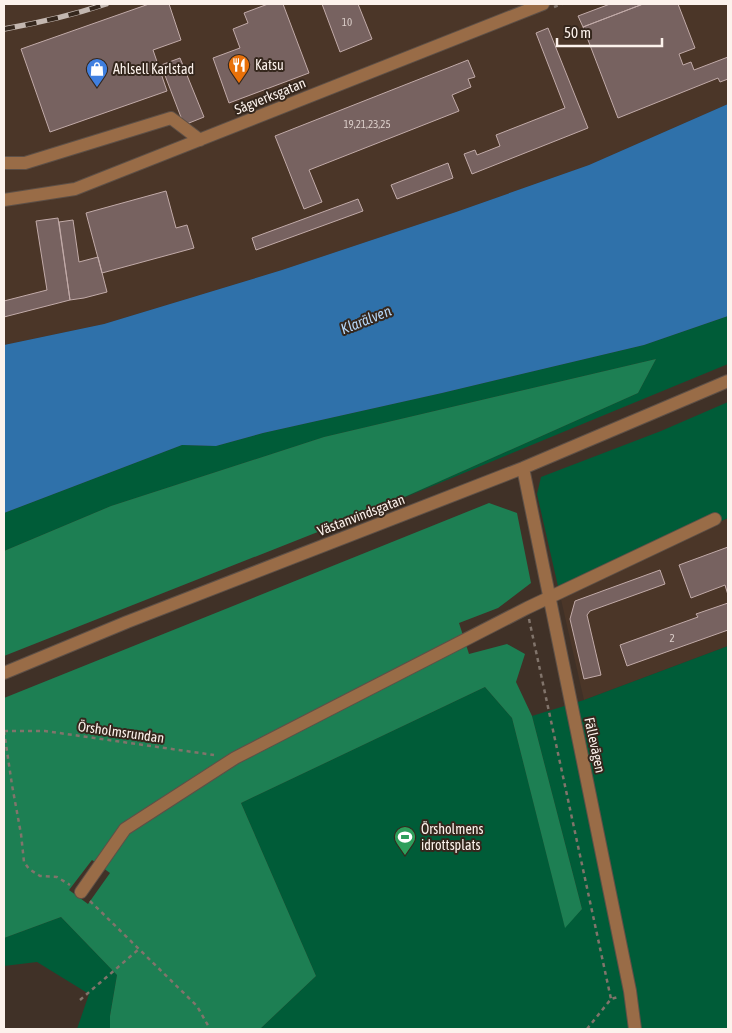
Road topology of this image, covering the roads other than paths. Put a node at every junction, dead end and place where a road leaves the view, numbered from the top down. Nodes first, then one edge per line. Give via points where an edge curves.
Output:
1 (543, 4) edge
2 (200, 140) junction
3 (4, 163) edge
4 (4, 200) edge
5 (728, 381) edge
6 (523, 468) junction
7 (715, 519) dead end
8 (550, 598) junction
9 (4, 673) edge
10 (81, 892) road end
11 (636, 1029) edge

1 - 2 street, Sågverksgatan
2 - 3 street via 171,118 25,162
2 - 4 street, Sågverksgatan via 75,189
5 - 6 street, Västanvindsgatan
6 - 8 street, Fällevägen
6 - 9 street, Västanvindsgatan
7 - 8 street
8 - 10 street via 235,758 125,830
8 - 11 street, Fällevägen

